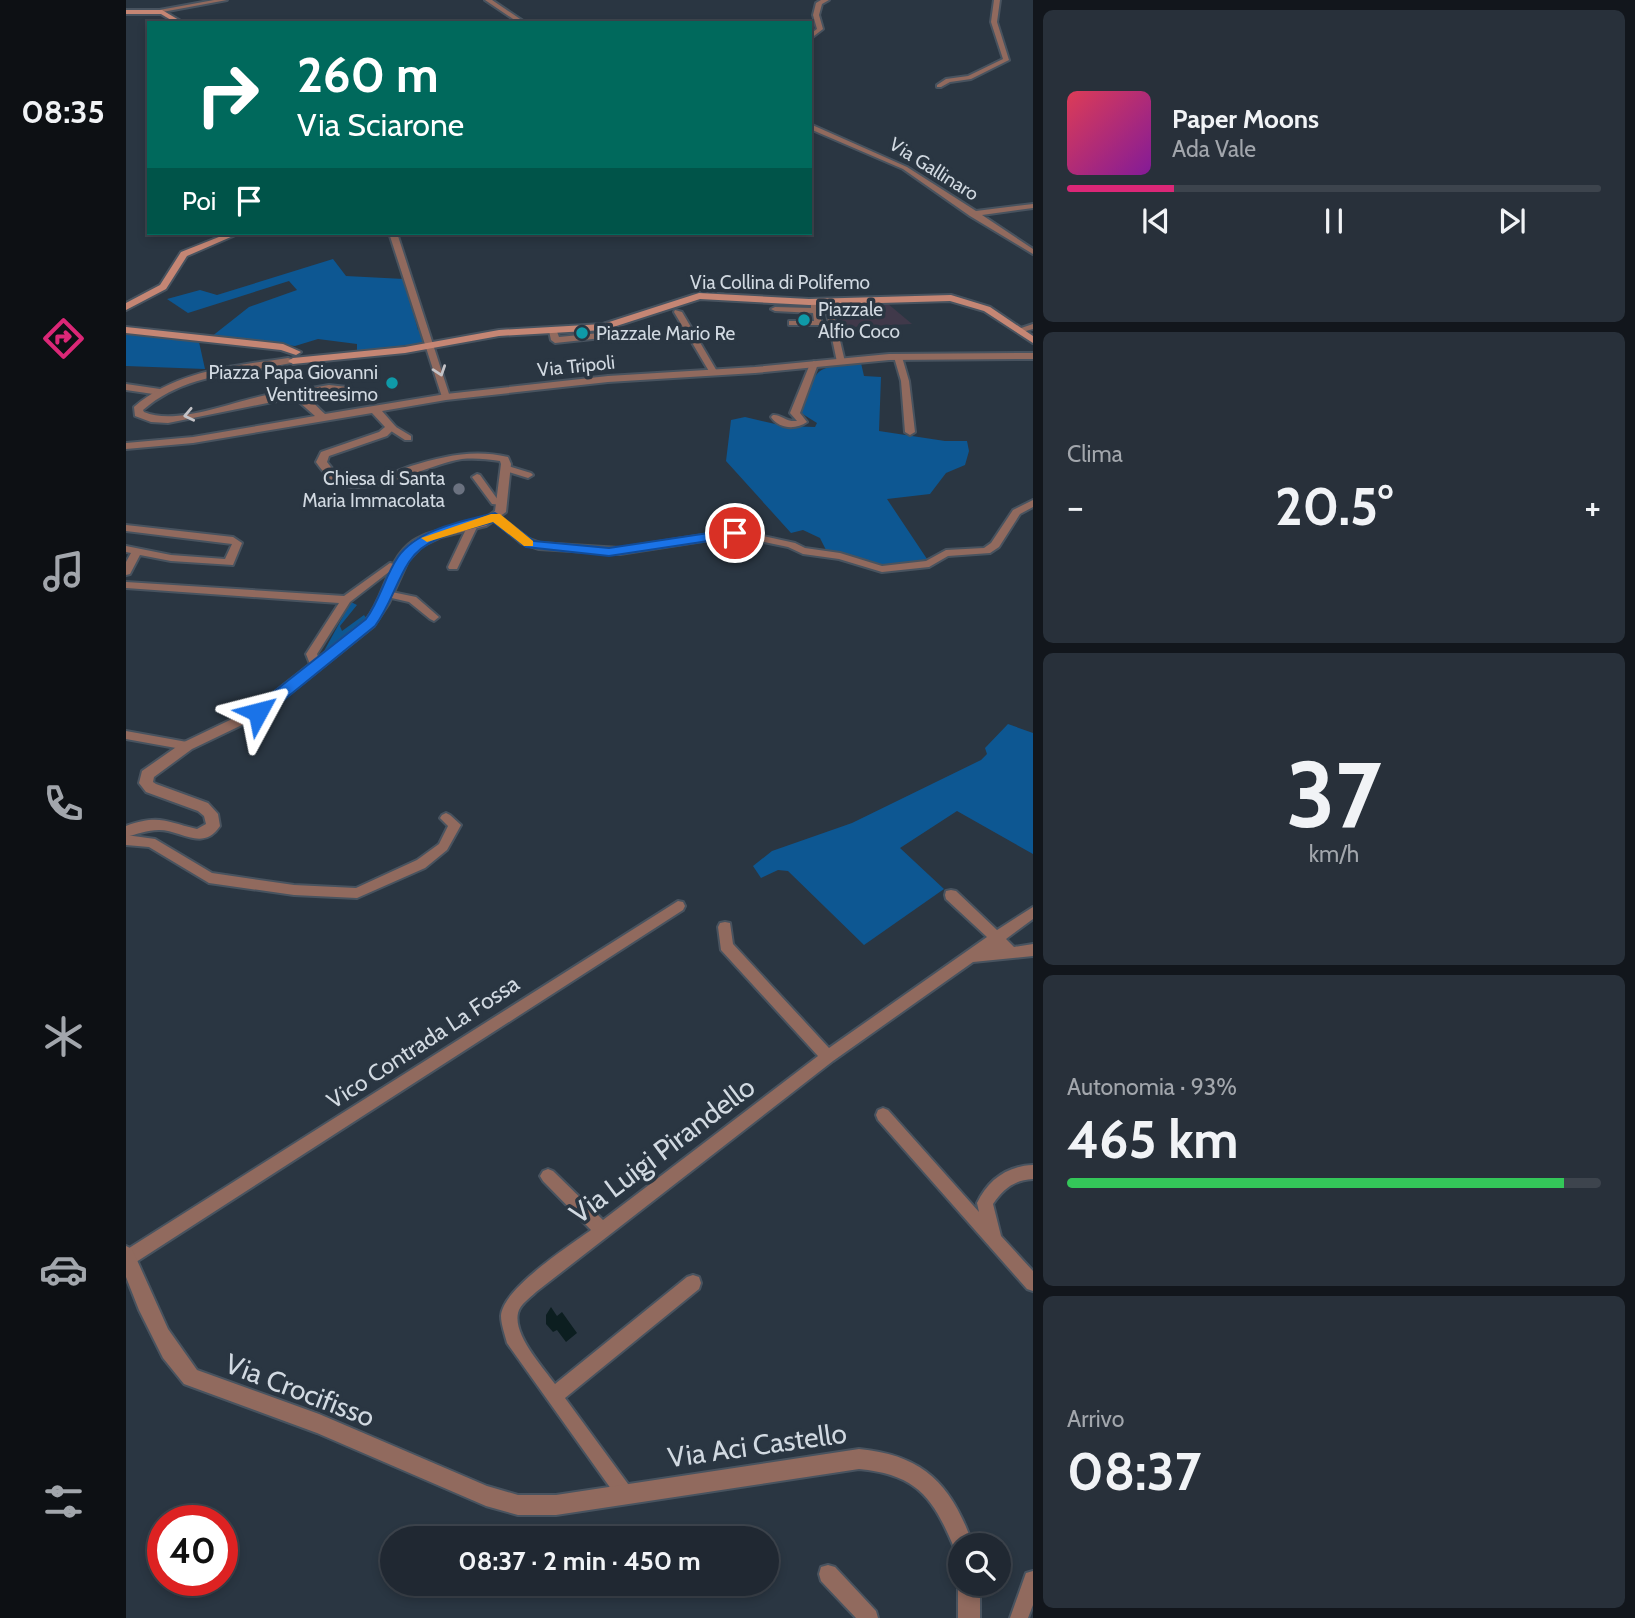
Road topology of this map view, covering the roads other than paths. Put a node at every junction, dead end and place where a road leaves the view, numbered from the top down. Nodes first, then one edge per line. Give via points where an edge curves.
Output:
1 (224, 0) edge
2 (488, 0) edge
3 (826, 0) edge
4 (997, 0) edge
5 (157, 11) junction
6 (126, 12) edge
7 (179, 21) edge
8 (520, 21) edge
9 (812, 35) edge
10 (939, 86) dead end
11 (812, 127) edge
12 (1033, 206) edge
13 (973, 214) junction
14 (231, 235) edge
15 (394, 235) edge
16 (1033, 252) edge
17 (827, 302) junction
18 (126, 306) edge
19 (815, 306) junction
20 (775, 309) dead end
21 (678, 312) dead end
22 (792, 323) dead end
23 (1033, 326) edge
24 (126, 329) edge
25 (1019, 330) junction
26 (158, 333) junction
27 (1033, 340) edge
28 (431, 346) junction
29 (1033, 356) edge
30 (292, 357) junction
31 (898, 357) junction
32 (841, 362) junction
33 (814, 365) junction
34 (714, 373) junction
35 (126, 387) edge
36 (160, 391) junction
37 (358, 395) dead end
38 (294, 397) junction
39 (446, 397) junction
40 (373, 408) junction
41 (322, 417) junction
42 (776, 417) dead end
43 (391, 427) junction
44 (910, 432) dead end
45 (408, 438) dead end
46 (126, 446) edge
47 (505, 468) junction
48 (528, 474) dead end
49 (477, 477) dead end
50 (501, 503) junction
51 (1033, 503) edge
52 (495, 517) junction
53 (473, 526) junction
54 (126, 528) edge
55 (132, 550) edge
56 (390, 566) dead end
57 (453, 567) dead end
58 (126, 572) edge
59 (126, 585) edge
60 (387, 594) junction
61 (346, 600) junction
62 (434, 617) dead end
63 (316, 666) junction
64 (126, 734) edge
65 (187, 746) junction
66 (446, 818) dead end
67 (126, 832) edge
68 (126, 840) edge
69 (951, 895) dead end
70 (678, 906) dead end
71 (1033, 912) edge
72 (725, 927) dead end
73 (999, 937) junction
74 (1033, 950) edge
75 (1011, 952) junction
76 (970, 958) junction
77 (828, 1058) junction
78 (883, 1115) dead end
79 (1033, 1172) edge
80 (548, 1177) dead end
81 (601, 1229) junction
82 (994, 1240) junction
83 (127, 1257) edge
84 (693, 1283) dead end
85 (1033, 1283) edge
86 (554, 1396) junction
87 (625, 1494) junction
88 (518, 1505) joint
89 (958, 1533) edge
90 (828, 1574) dead end
91 (1033, 1580) edge
92 (969, 1596) edge
93 (869, 1618) edge
94 (969, 1618) edge
95 (1019, 1618) edge

1 - 5 street
2 - 8 street
3 - 9 street via 817,7 820,29
4 - 10 street via 994,22 1006,60
5 - 6 main road
5 - 7 main road
11 - 13 street, Via Gallinaro via 905,168
12 - 13 street
13 - 16 street, Via Gallinaro
14 - 18 main road via 184,254 163,287
15 - 28 street
17 - 19 main road, Via Collina di Polifemo
17 - 25 main road, Via Collina di Polifemo via 950,298 987,309
17 - 32 street
19 - 20 street
19 - 22 street via 820,323
19 - 28 main road, Via Collina di Polifemo via 699,296 609,326 499,333
21 - 34 street
23 - 25 street
24 - 26 main road
24 - 26 main road
25 - 27 main road
26 - 30 main road via 270,346
28 - 30 main road, Via Collina di Polifemo
28 -> 39 street
29 - 31 street, Via Tripoli
30 - 36 street
31 - 32 street, Via Tripoli
31 - 44 street
32 - 33 street, Via Tripoli
33 - 34 street, Via Tripoli
33 - 42 street via 795,413 802,422 795,425 776,421
34 - 39 street, Via Tripoli
35 - 36 street
38 -> 36 street via 158,420 139,414 143,403
37 - 38 street via 329,387
38 - 41 street
39 - 40 street, Via Tripoli
40 - 41 street, Via Tripoli
40 - 43 street
41 - 46 street, Via Tripoli via 192,440
43 - 45 street
43 - 47 street via 383,434 331,450 321,462 351,484 476,453 504,459
47 - 48 street
47 - 50 street
49 - 50 street via 495,502
50 - 52 street
51 - 52 street via 1016,512 986,551 946,553 929,564 882,569 735,533 620,551 539,546 525,541
52 - 53 street
53 - 57 street
53 - 60 street via 428,538 411,549
54 - 55 street via 237,543 229,563
55 - 58 street
56 - 61 street
59 - 61 street
60 - 62 street via 412,599
60 - 63 street via 370,622
61 - 63 street via 311,654
63 - 65 street via 258,712
64 - 65 street
65 - 67 street via 147,775 146,783 203,807 214,826 201,835 166,825
66 - 68 street via 455,825 431,857 357,893 209,878 151,842
69 - 73 street
70 - 83 street, Vico Contrada La Fossa
71 - 73 street, Via Luigi Pirandello
72 - 77 street via 726,946
73 - 75 street
73 - 76 street, Via Luigi Pirandello
74 - 75 street
75 - 76 street
76 - 77 street, Via Luigi Pirandello
77 - 81 street, Via Luigi Pirandello
78 - 82 street
79 - 82 street via 1013,1174 994,1187 985,1203
80 - 81 street
81 - 86 street, Via Luigi Pirandello via 530,1286 509,1315 515,1343
82 - 85 street
83 - 88 street, Via Crocifisso via 170,1350 191,1377
84 - 86 street
86 - 87 street, Via Luigi Pirandello
87 - 88 street, Via Aci Castello via 556,1505
87 - 89 street, Via Aci Castello via 859,1459 883,1460 913,1472 929,1485
90 - 93 street
91 - 95 street
92 - 94 street

